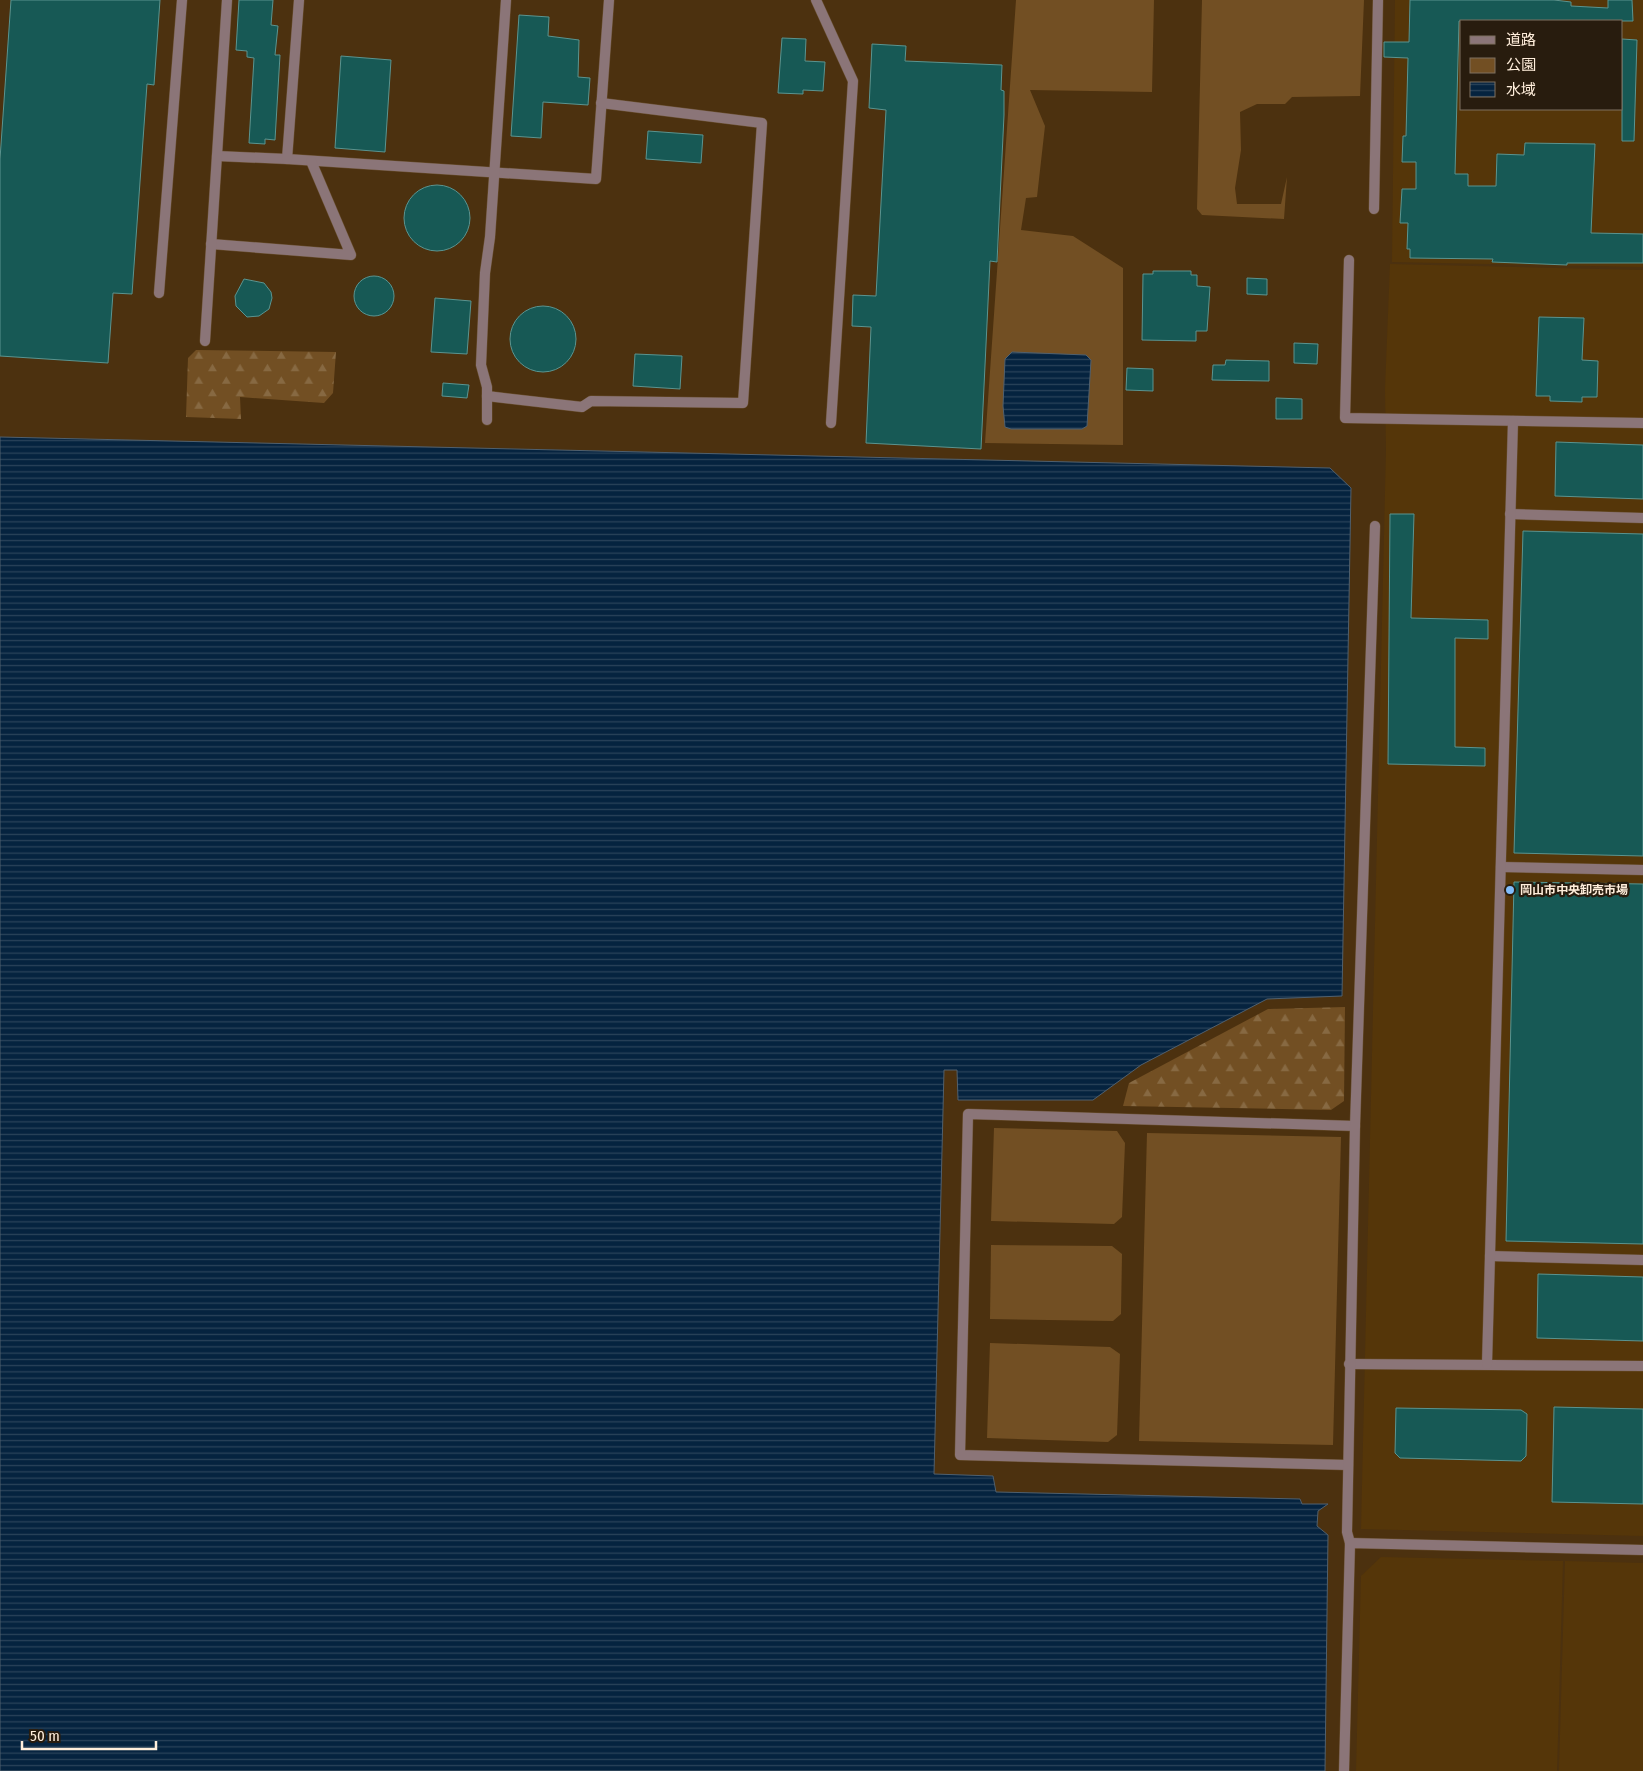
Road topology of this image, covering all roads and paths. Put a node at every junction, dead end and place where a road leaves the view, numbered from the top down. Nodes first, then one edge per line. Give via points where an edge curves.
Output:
1 (182, 0) edge
2 (227, 0) edge
3 (299, 0) edge
4 (506, 0) edge
5 (609, 0) edge
6 (816, 0) edge
7 (1378, 0) edge
8 (602, 103) junction
9 (217, 156) junction
10 (288, 159) junction
11 (311, 161) junction
12 (494, 173) junction
13 (1374, 209) dead end
14 (211, 244) junction
15 (1349, 260) dead end
16 (159, 293) dead end
17 (205, 341) dead end
18 (487, 396) junction
19 (487, 420) dead end
20 (1513, 421) junction
21 (1643, 423) edge
22 (832, 424) dead end
23 (1510, 514) junction
24 (1643, 518) edge
25 (1375, 526) dead end
26 (1501, 867) junction
27 (1643, 870) edge
28 (1355, 1126) junction
29 (1490, 1256) junction
30 (1643, 1260) edge
31 (1349, 1364) junction
32 (1487, 1364) junction
33 (1643, 1366) edge
34 (1348, 1465) junction
35 (1350, 1543) junction
36 (1643, 1550) edge
37 (1344, 1771) edge

1 - 16 street
2 - 9 street
3 - 10 street
4 - 12 street
5 - 8 street
6 - 22 street via 853,81
7 - 13 street
8 - 12 street via 596,179
8 - 18 street via 762,123 743,403 591,401 582,407
9 - 10 street
9 - 14 street
10 - 11 street
11 - 12 street
11 - 14 street via 351,255
12 - 18 street via 481,365
14 - 17 street
15 - 20 street via 1345,418
18 - 19 street
20 - 21 street
20 - 23 street
23 - 24 street
23 - 26 street
25 - 28 street
26 - 27 street
26 - 29 street
28 - 31 street
28 - 34 street via 968,1114 960,1445 960,1455
29 - 30 street
29 - 32 street
31 - 32 street
31 - 34 street
32 - 33 street
34 - 35 street via 1347,1532
35 - 36 street
35 - 37 street

